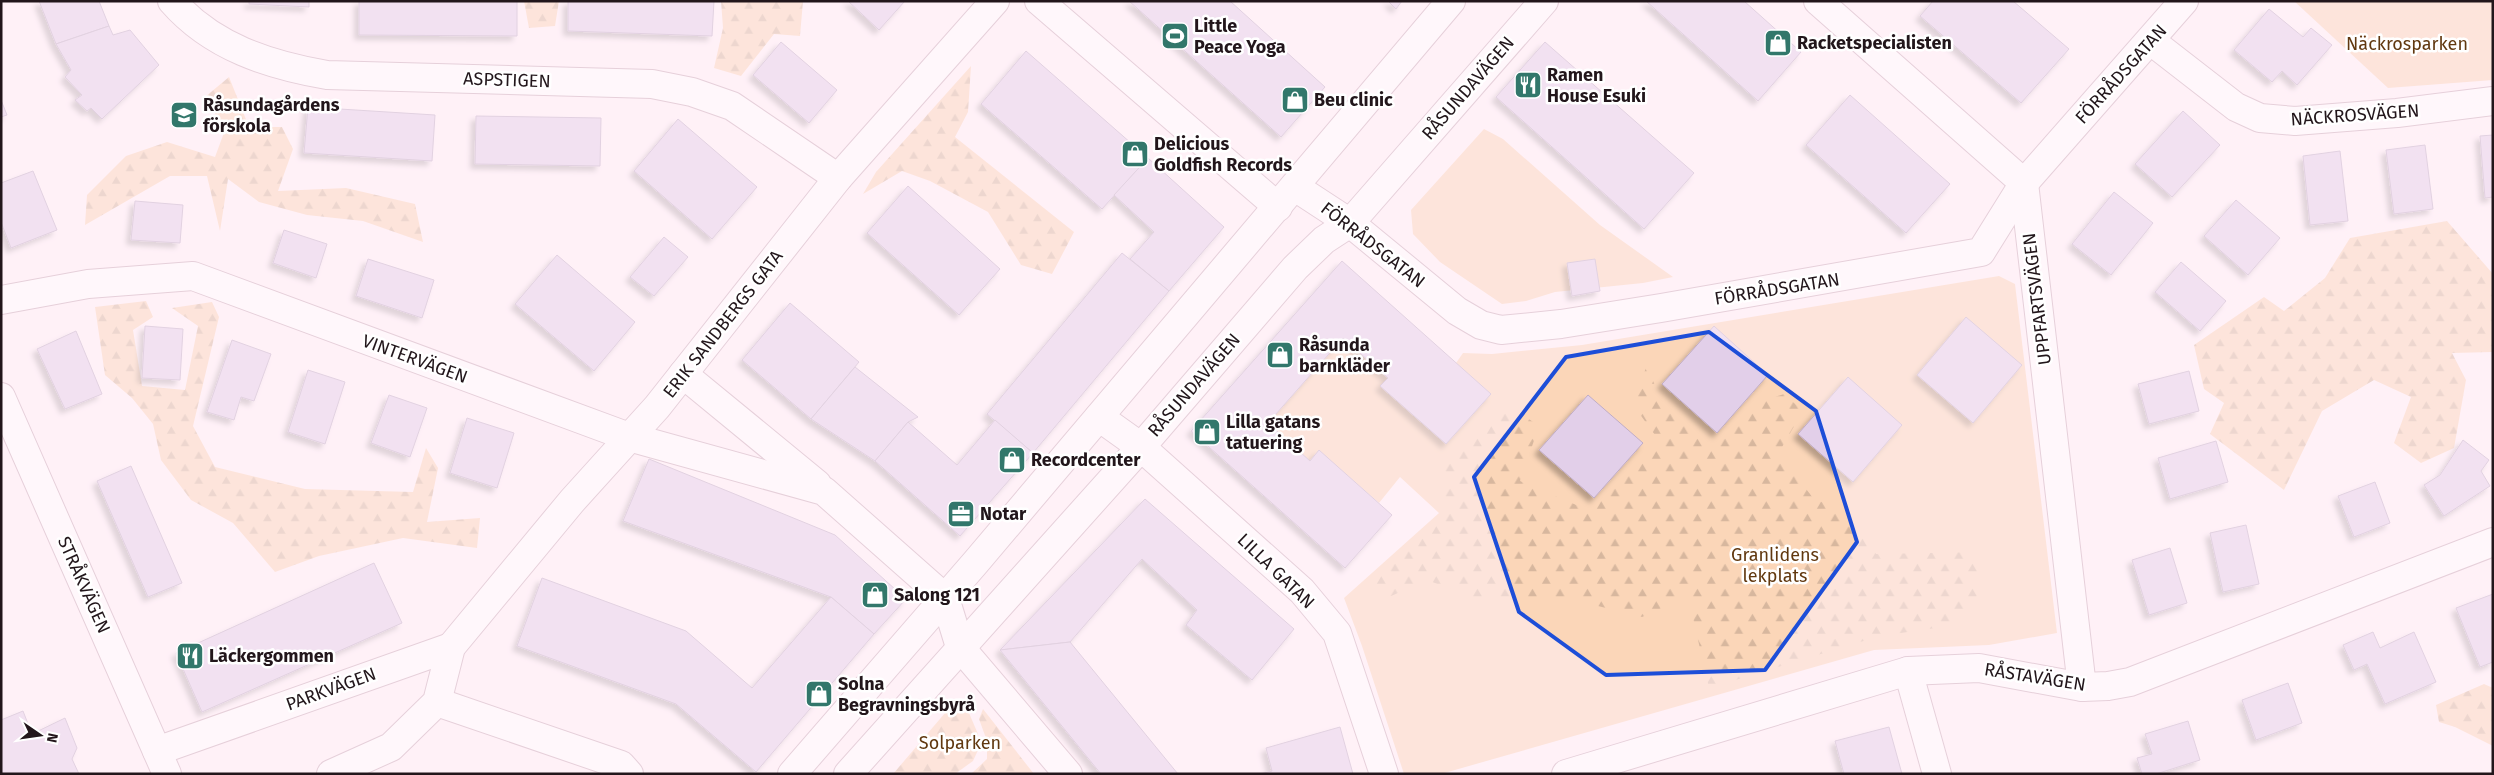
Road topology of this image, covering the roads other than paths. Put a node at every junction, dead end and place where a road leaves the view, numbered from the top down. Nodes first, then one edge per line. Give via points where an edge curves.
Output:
1 (172, 1) edge
2 (995, 1) edge
3 (1039, 1) edge
4 (1451, 1) edge
5 (1544, 1) edge
6 (1818, 1) edge
7 (2184, 1) edge
8 (2151, 41) junction
9 (2493, 101) edge
10 (838, 178) junction
11 (2024, 183) junction
12 (1287, 197) junction
13 (1350, 223) junction
14 (1, 300) edge
15 (683, 374) junction
16 (1, 397) edge
17 (1099, 417) junction
18 (630, 438) junction
19 (1141, 447) junction
20 (824, 490) junction
21 (2493, 542) edge
22 (945, 598) junction
23 (960, 646) junction
24 (451, 647) junction
25 (1908, 671) junction
26 (2082, 687) junction
27 (437, 702) junction
28 (162, 763) edge
29 (330, 774) edge
30 (629, 774) edge
31 (792, 774) edge
32 (848, 774) edge
33 (1068, 774) edge
34 (1384, 774) edge
35 (1566, 774) edge
36 (1937, 774) edge

1 - 10 street, ASPSTIGEN via 206,33 246,54 327,75 652,84 692,92 732,106
2 - 10 street, ERIK SANDBERGS GATA
3 - 12 street, FÖRRÅDSGATAN
4 - 12 street
5 - 13 street, RÅSUNDAVÄGEN
6 - 11 street
7 - 8 street, FÖRRÅDSGATAN
8 - 9 street, NÄCKROSVÄGEN via 2236,107 2260,118 2295,121
8 - 11 street, FÖRRÅDSGATAN
10 - 15 street, ERIK SANDBERGS GATA
11 - 13 street, FÖRRÅDSGATAN via 1981,252 1562,324 1501,330 1481,326 1457,311
11 - 26 street, UPPFARTSVÄGEN
12 - 13 street, FÖRRÅDSGATAN
12 - 17 street
13 - 19 street, RÅSUNDAVÄGEN via 1324,240 1295,268
14 - 18 street, VINTERVÄGEN via 88,284 193,276
15 - 18 street, ERIK SANDBERGS GATA
15 - 20 street, VINTERVÄGEN
16 - 28 street, STRÅKVÄGEN
17 - 19 street, LILLA GATAN
17 - 22 street
18 - 20 street, VINTERVÄGEN
18 - 24 street, ERIK SANDBERGS GATA via 572,501
19 - 23 street, RÅSUNDAVÄGEN
19 - 34 street, LILLA GATAN via 1302,591 1337,633
20 - 22 street, VINTERVÄGEN
21 - 26 street, RÅSTAVÄGEN via 2133,681
22 - 23 street
22 - 31 street
23 - 32 street, RÅSUNDAVÄGEN
23 - 33 street
24 - 27 street
24 - 28 street, PARKVÄGEN
25 - 26 street, RÅSTAVÄGEN via 1979,668
25 - 35 street, RÅSTAVÄGEN
25 - 36 street
27 - 29 street via 391,747
27 - 30 street via 621,765

